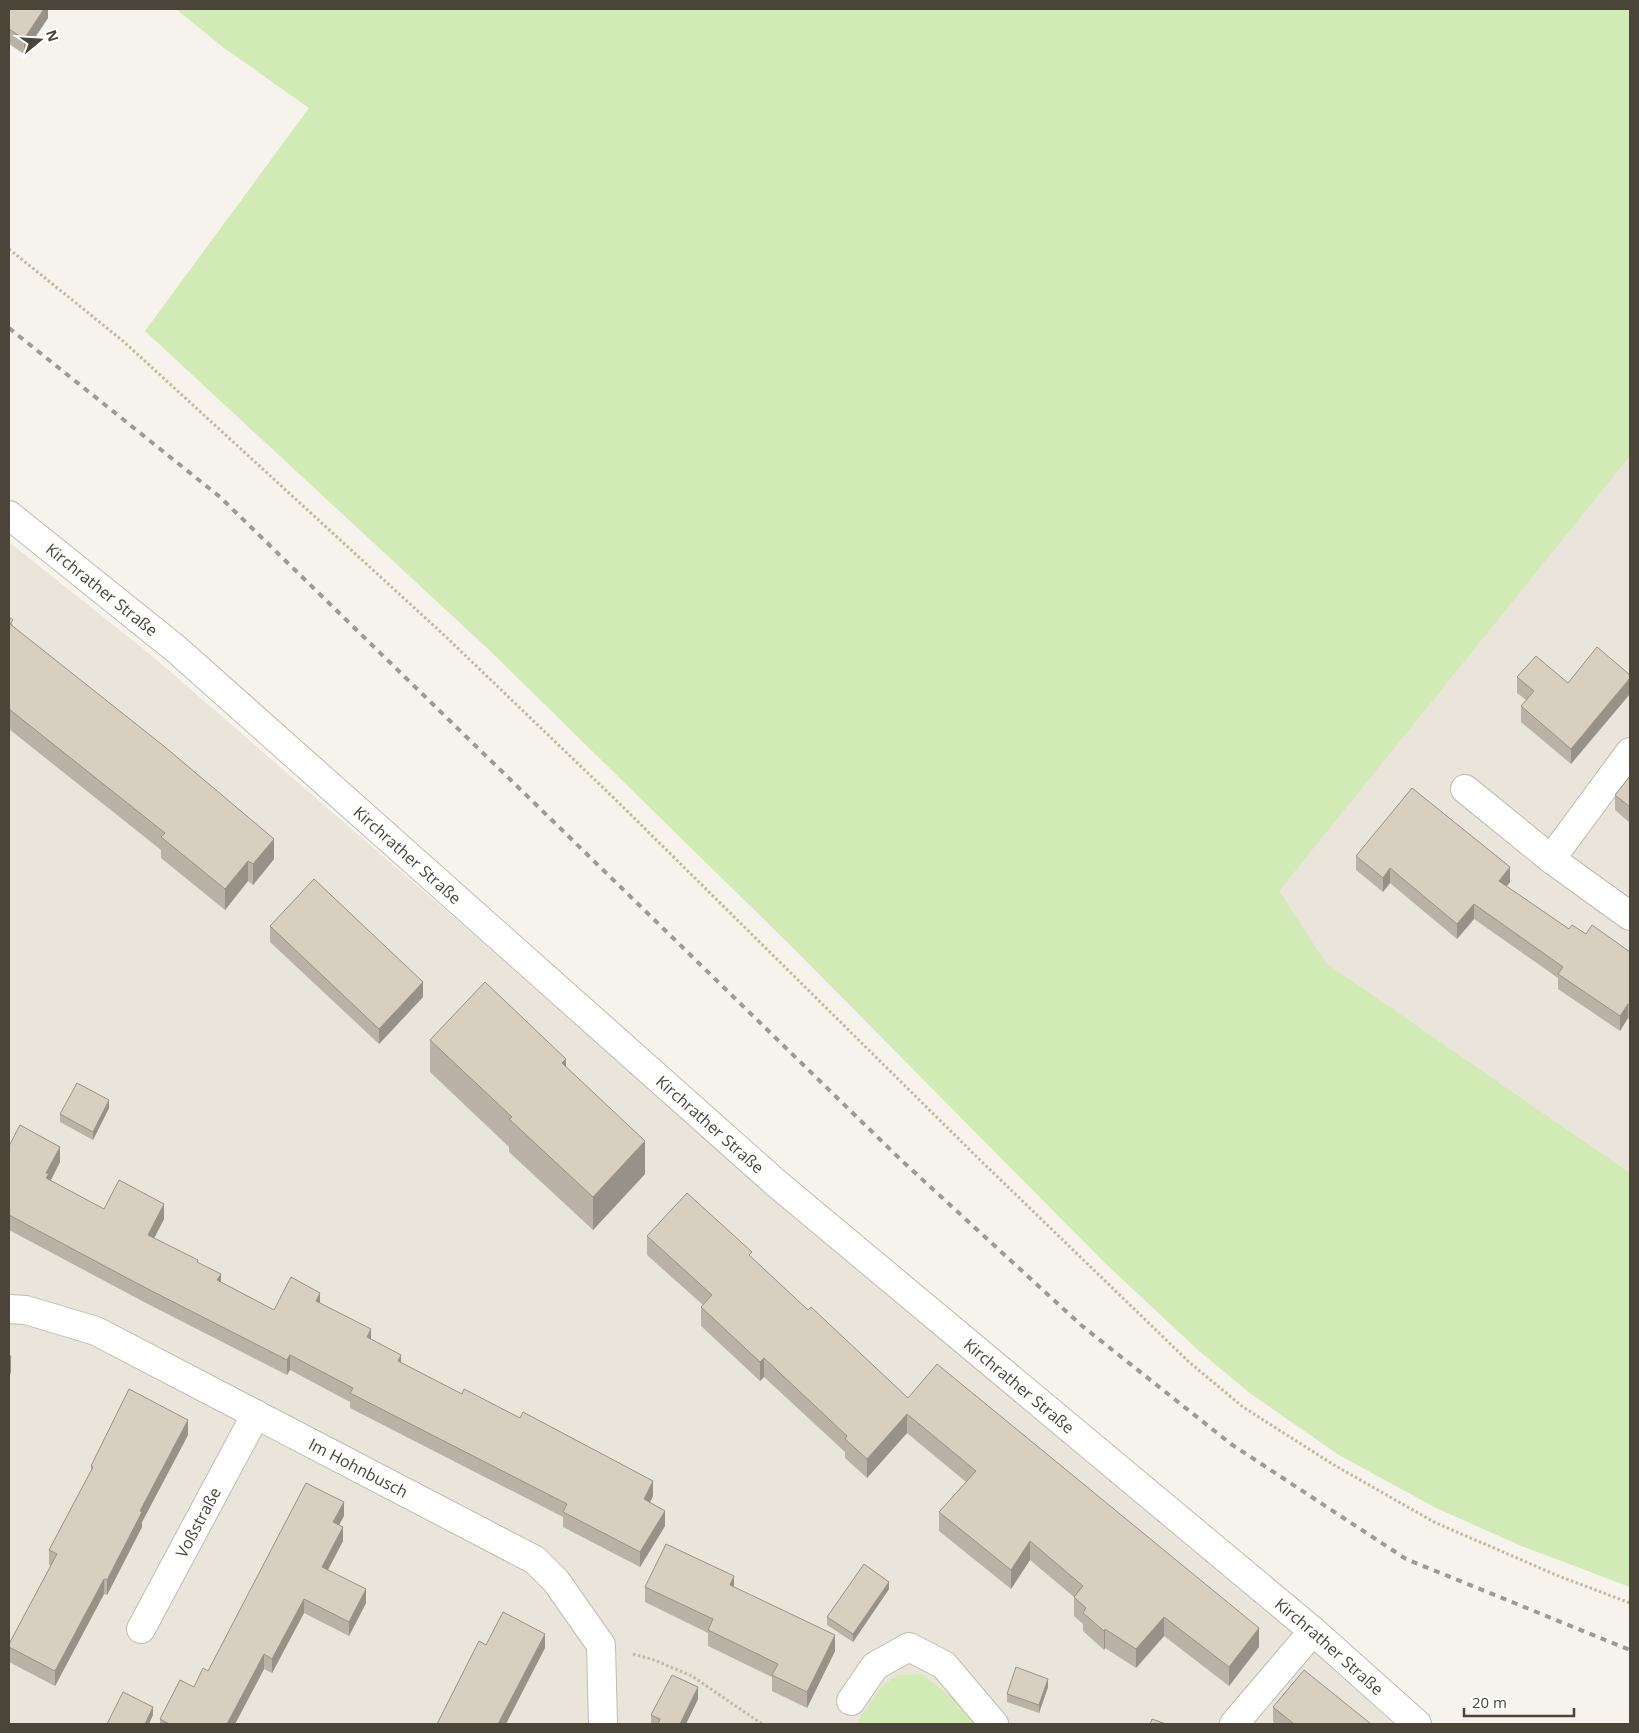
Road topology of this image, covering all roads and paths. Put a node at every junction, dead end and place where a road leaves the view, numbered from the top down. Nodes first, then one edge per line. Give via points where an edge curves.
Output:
1 (9, 250) edge
2 (9, 515) edge
3 (1630, 752) edge
4 (1466, 789) dead end
5 (1552, 859) junction
6 (1630, 916) edge
7 (9, 1309) edge
8 (256, 1414) junction
9 (1630, 1603) edge
10 (141, 1629) dead end
11 (1313, 1631) junction
12 (601, 1644) junction
13 (851, 1701) dead end
14 (602, 1724) edge
15 (762, 1724) edge
16 (994, 1724) edge
17 (1234, 1724) edge
18 (1417, 1724) edge

1 - 9 path via 123,341 444,635 999,1178 1189,1362 1236,1402 1334,1465 1434,1522
2 - 11 street, Kirchrather Straße via 176,649 776,1183
3 - 5 street
4 - 5 street
5 - 6 street
7 - 8 street, Im Hohnbusch via 26,1310 96,1330
8 - 10 street, Voßstraße
8 - 12 street, Im Hohnbusch via 535,1560 556,1581
11 - 17 street
11 - 18 street, Kirchrather Straße
12 - 14 street
12 - 15 path via 692,1676
13 - 16 street via 874,1666 909,1648 944,1665

